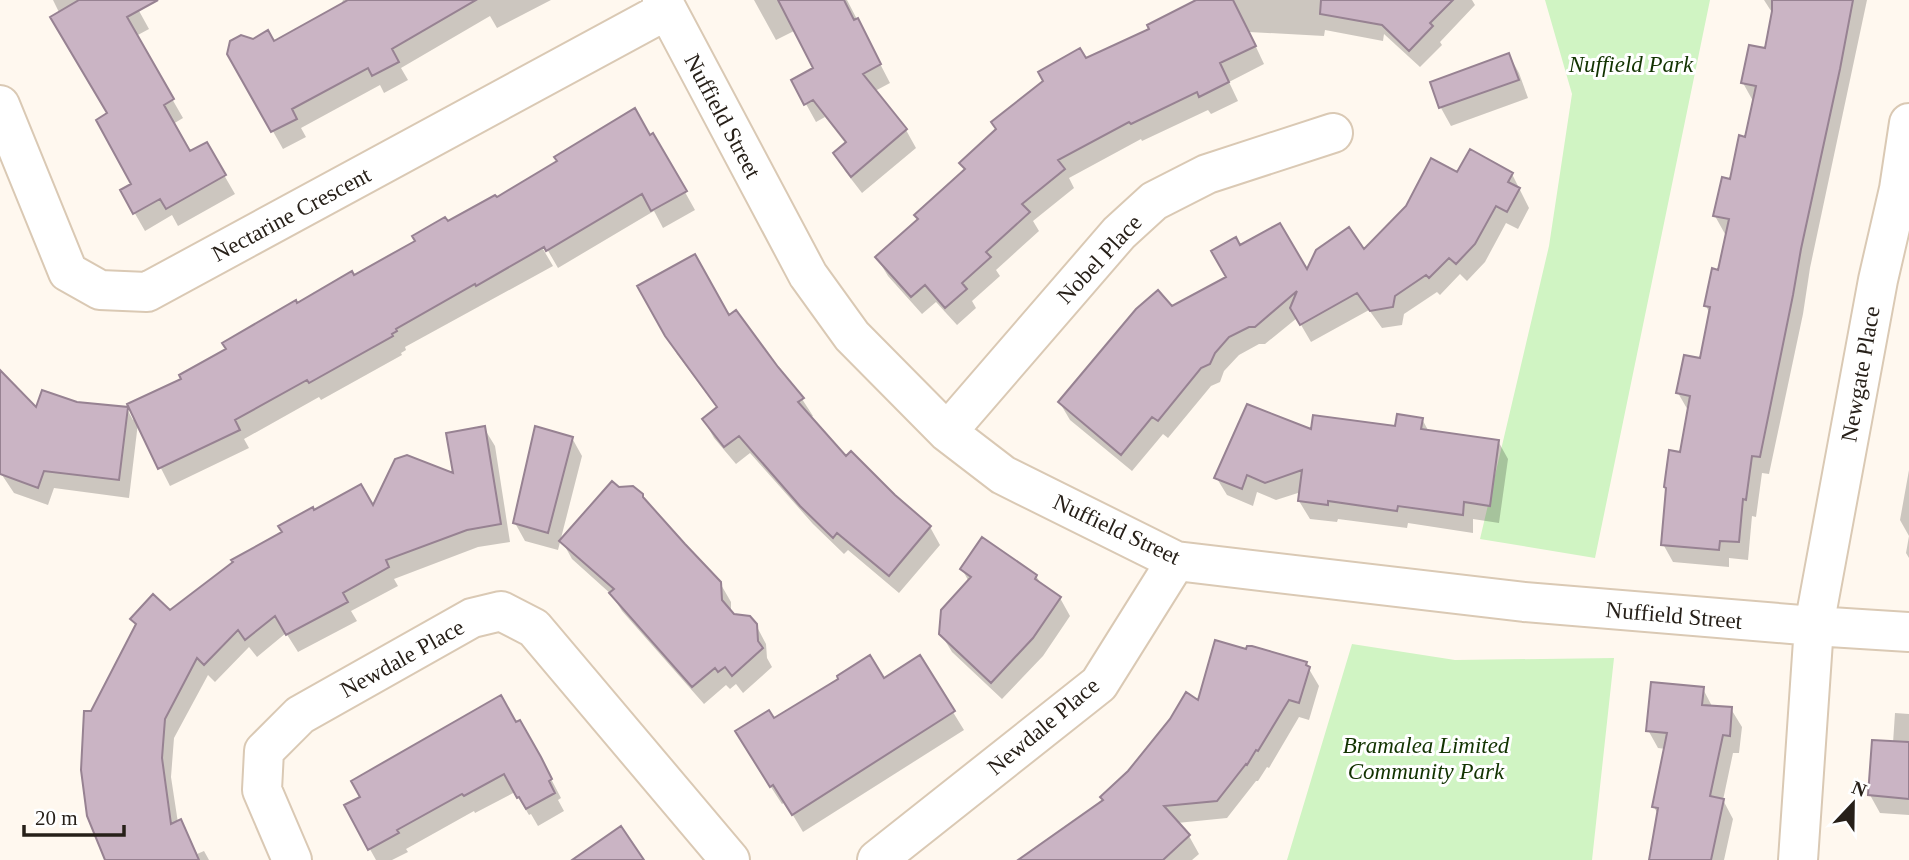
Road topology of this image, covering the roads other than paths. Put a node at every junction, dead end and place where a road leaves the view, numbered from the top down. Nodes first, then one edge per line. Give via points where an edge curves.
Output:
1 (664, 5) edge
2 (0, 105) edge
3 (1909, 123) edge
4 (1333, 133) dead end
5 (1904, 190) edge
6 (947, 432) junction
7 (1176, 561) junction
8 (1814, 626) junction
9 (1909, 632) edge
10 (292, 860) edge
11 (730, 860) edge
12 (877, 860) edge
13 (1798, 860) edge

1 - 2 street, Nectarine Crescent via 147,292 100,290 68,272
1 - 6 street, Nuffield Street via 808,275 852,336
3 - 5 street, Newgate Place
4 - 6 street, Nobel Place via 1207,174 1154,201 1119,233
5 - 8 street, Newgate Place via 1878,280
6 - 7 street, Nuffield Street via 1003,475
7 - 8 street, Nuffield Street via 1524,603
7 - 12 street, Newdale Place via 1099,684
8 - 9 street, Nuffield Street
8 - 13 street, Newgate Place
10 - 11 street, Newdale Place via 262,790 264,751 300,715 472,618 501,611 534,628

